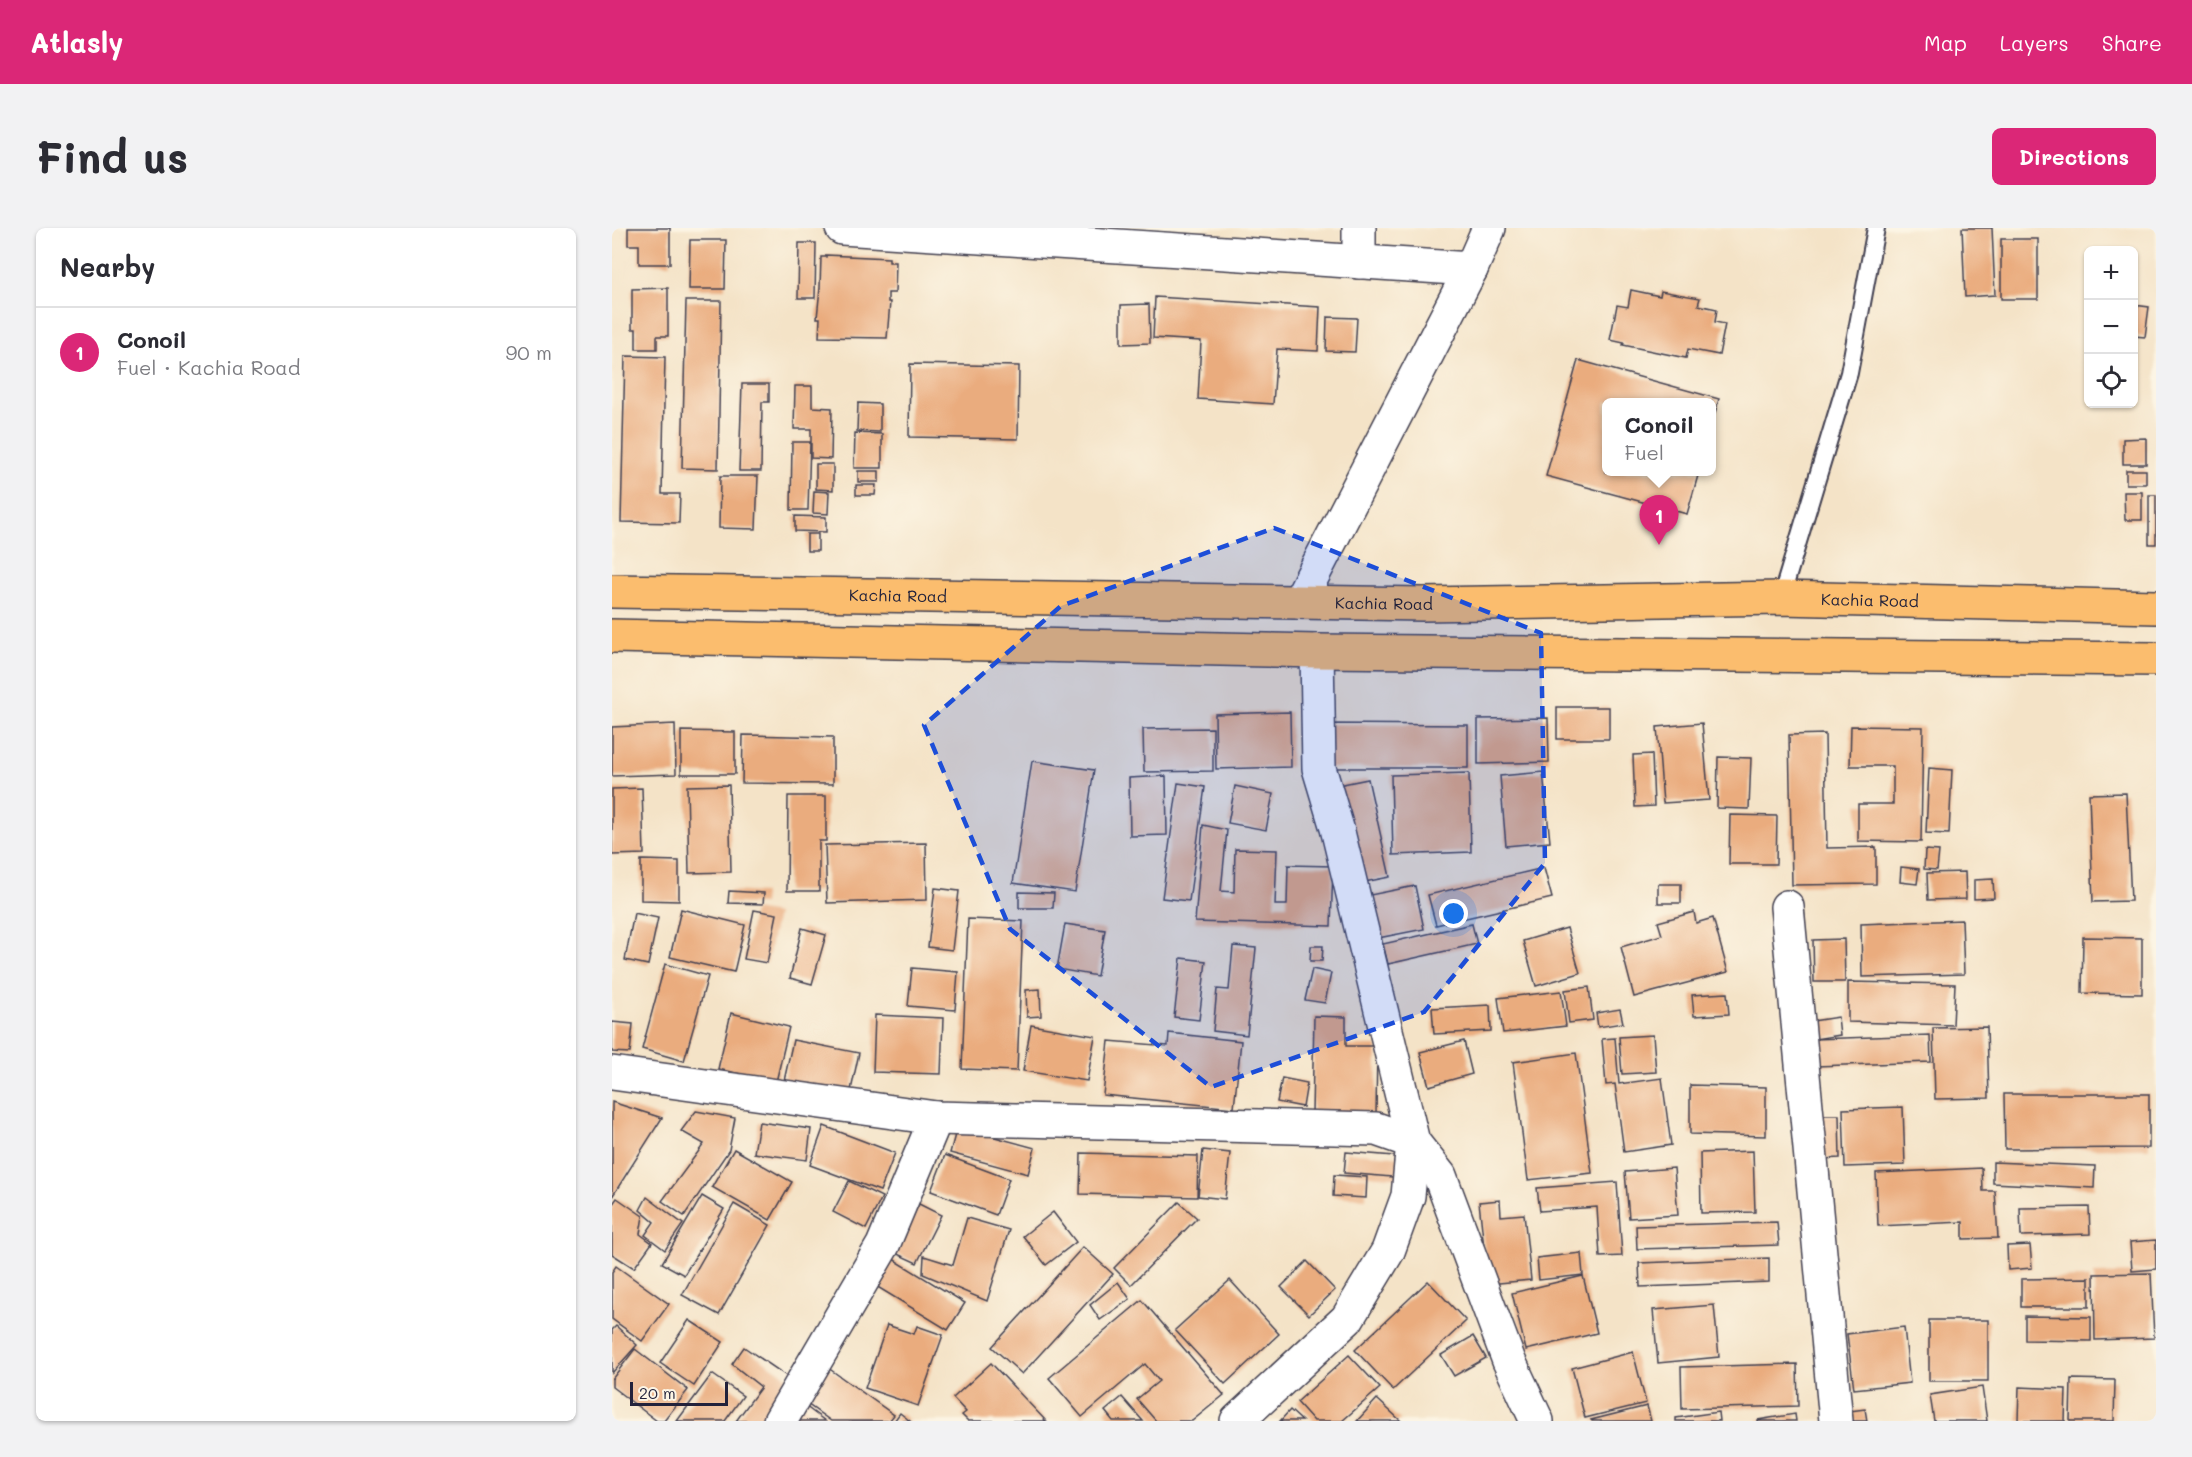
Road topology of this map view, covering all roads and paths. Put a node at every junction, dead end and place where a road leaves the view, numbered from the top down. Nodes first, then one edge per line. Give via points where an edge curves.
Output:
1 (842, 228) edge
2 (1359, 228) edge
3 (1489, 228) edge
4 (1876, 228) edge
5 (1041, 234) edge
6 (1359, 262) junction
7 (1471, 269) junction
8 (612, 591) edge
9 (1781, 598) junction
10 (1299, 602) junction
11 (1423, 604) junction
12 (2156, 607) edge
13 (612, 636) edge
14 (1317, 651) junction
15 (1424, 652) junction
16 (2156, 659) edge
17 (1786, 907) dead end
18 (612, 1073) edge
19 (936, 1118) junction
20 (1413, 1142) junction
21 (780, 1421) edge
22 (1237, 1421) edge
23 (1537, 1421) edge
24 (1836, 1421) edge

1 - 5 street
2 - 6 street
3 - 7 street
4 - 9 lane via 1849,373
5 - 6 street
6 - 7 street
7 - 10 street
8 - 10 highway, Kachia Road
9 - 11 highway, Kachia Road
9 - 12 highway, Kachia Road
10 - 11 highway, Kachia Road
11 - 15 highway
13 - 14 highway
14 - 15 highway
14 - 20 street via 1319,768
15 - 16 highway
17 - 24 street
18 - 19 street
19 - 20 street via 1376,1130
19 - 21 street via 883,1245
20 - 22 street via 1408,1196 1388,1251 1347,1319
20 - 23 street via 1440,1176 1509,1361

